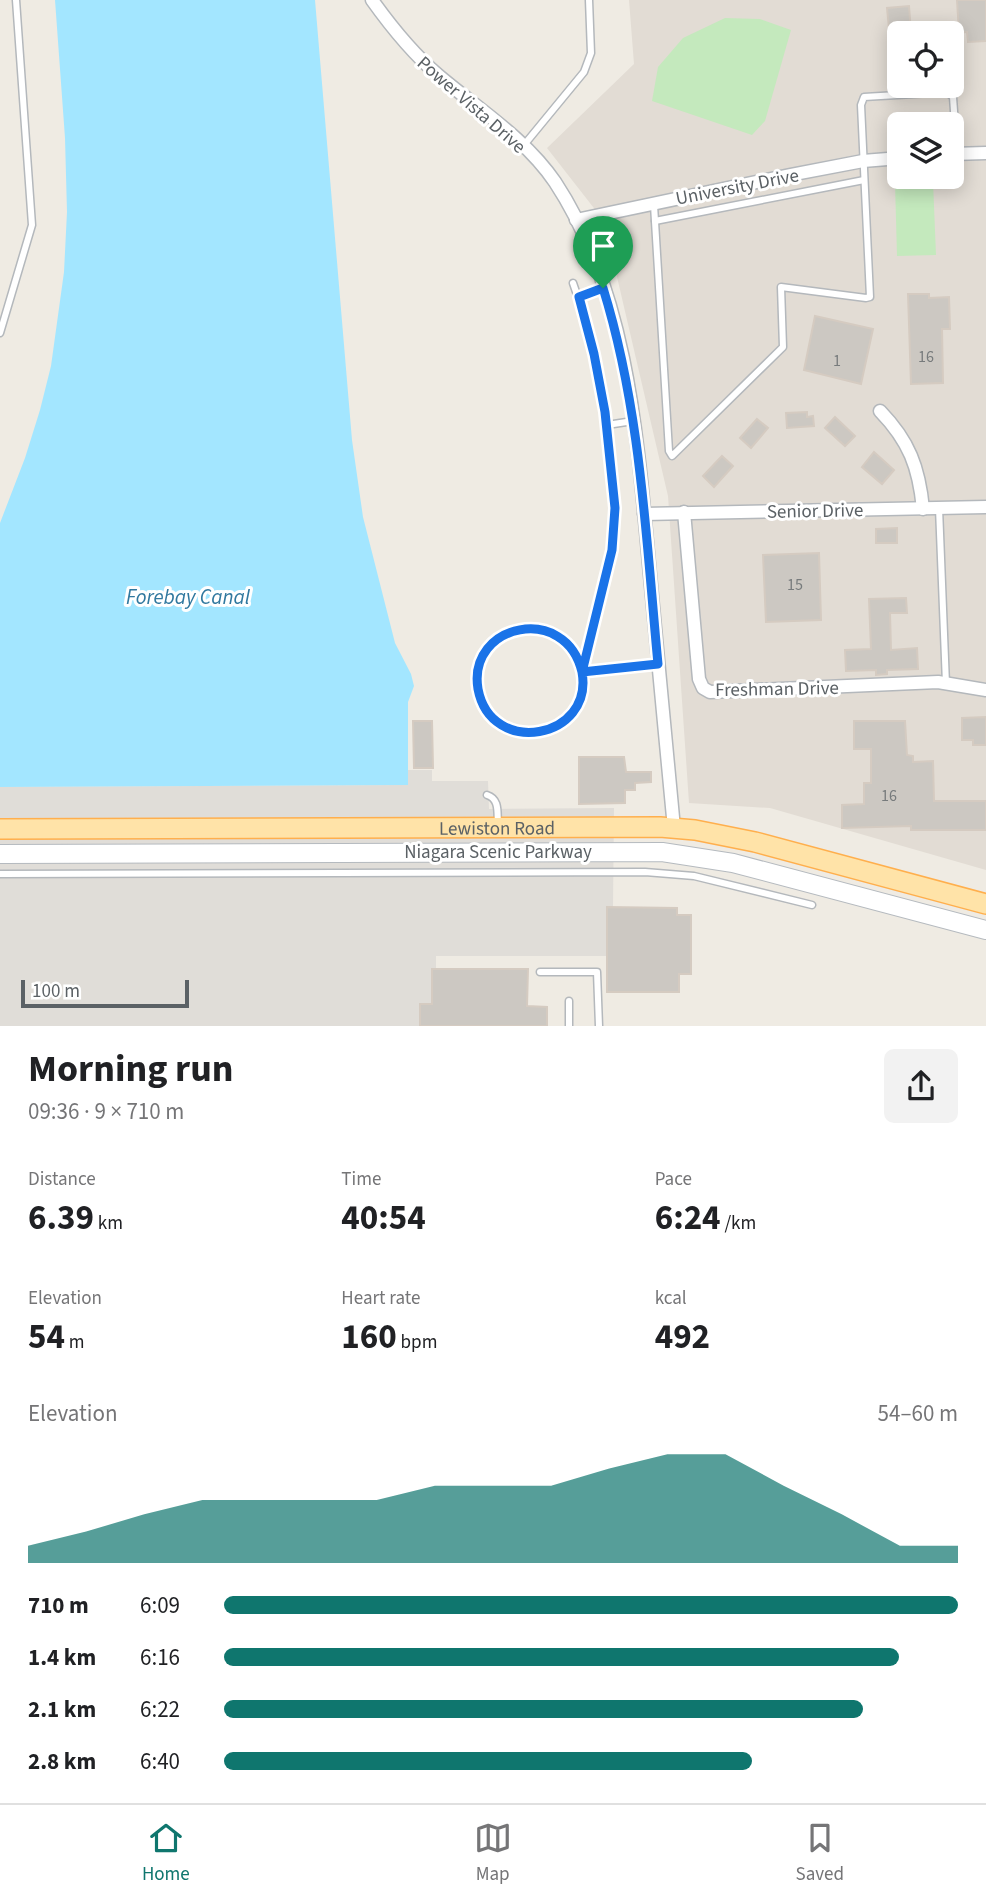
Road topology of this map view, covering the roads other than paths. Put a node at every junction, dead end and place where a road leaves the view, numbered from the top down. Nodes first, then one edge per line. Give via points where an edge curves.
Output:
1 (16, 0) edge
2 (372, 0) edge
3 (589, 0) edge
4 (954, 112) edge
5 (523, 146) junction
6 (986, 153) edge
7 (964, 154) edge
8 (887, 159) edge
9 (863, 161) junction
10 (774, 178) junction
11 (864, 180) junction
12 (714, 190) junction
13 (775, 196) junction
14 (654, 203) junction
15 (715, 209) junction
16 (576, 220) junction
17 (656, 221) junction
18 (573, 283) dead end
19 (603, 288) junction
20 (579, 297) junction
21 (0, 333) edge
22 (880, 411) dead end
23 (633, 421) junction
24 (607, 425) junction
25 (986, 507) edge
26 (939, 508) junction
27 (923, 509) junction
28 (684, 512) junction
29 (644, 514) junction
30 (658, 664) junction
31 (582, 672) junction
32 (946, 684) junction
33 (986, 690) edge
34 (487, 795) dead end
35 (498, 826) junction
36 (674, 828) junction
37 (0, 829) edge
38 (0, 854) edge
39 (0, 874) edge
40 (986, 904) edge
41 (812, 905) dead end
42 (986, 930) edge
43 (540, 972) dead end
44 (569, 1001) dead end
45 (569, 1026) edge
46 (599, 1026) edge

1 - 21 lane via 32,225
2 - 5 street, Power Vista Drive via 407,47
3 - 5 lane via 592,53 584,72
4 - 9 lane via 953,97 947,92 864,97
5 - 16 street, Power Vista Drive via 554,181
6 - 7 street
8 - 9 street, University Drive
9 - 10 street, University Drive
9 - 11 lane
10 - 12 street, University Drive
10 - 13 lane
11 - 13 lane
11 - 17 lane via 870,297 781,287 783,347 673,456 669,451
12 - 14 street, University Drive
12 - 15 lane
13 - 15 lane
14 - 16 street, University Drive
14 - 17 lane
15 - 17 lane
16 - 19 street, Power Vista Drive
18 - 20 lane
19 - 20 lane
19 - 23 street, Power Vista Drive
20 - 24 lane
22 - 27 street via 911,452
23 - 24 lane
23 - 29 street, Power Vista Drive
24 - 31 lane via 615,528
25 - 26 street, Senior Drive
26 - 27 street, Senior Drive
26 - 32 lane
27 - 28 street, Senior Drive
28 - 29 street, Senior Drive
28 - 32 street, Freshman Drive via 702,688 710,692
29 - 30 street, Power Vista Drive
30 - 31 lane
30 - 36 street, Power Vista Drive
31 - 31 lane via 570,646 558,635 526,628 509,632 495,641 482,662 481,701 489,714 513,731 542,733 568,718 577,705
32 - 33 street, Freshman Drive
34 - 35 lane via 497,804
35 - 36 main road, Lewiston Road
35 - 37 main road, Lewiston Road
36 - 40 main road, Lewiston Road via 755,842
38 - 42 main road, Niagara Scenic Parkway via 654,852 733,863
39 - 41 lane via 645,872 704,878
43 - 46 lane via 597,972
44 - 45 lane

